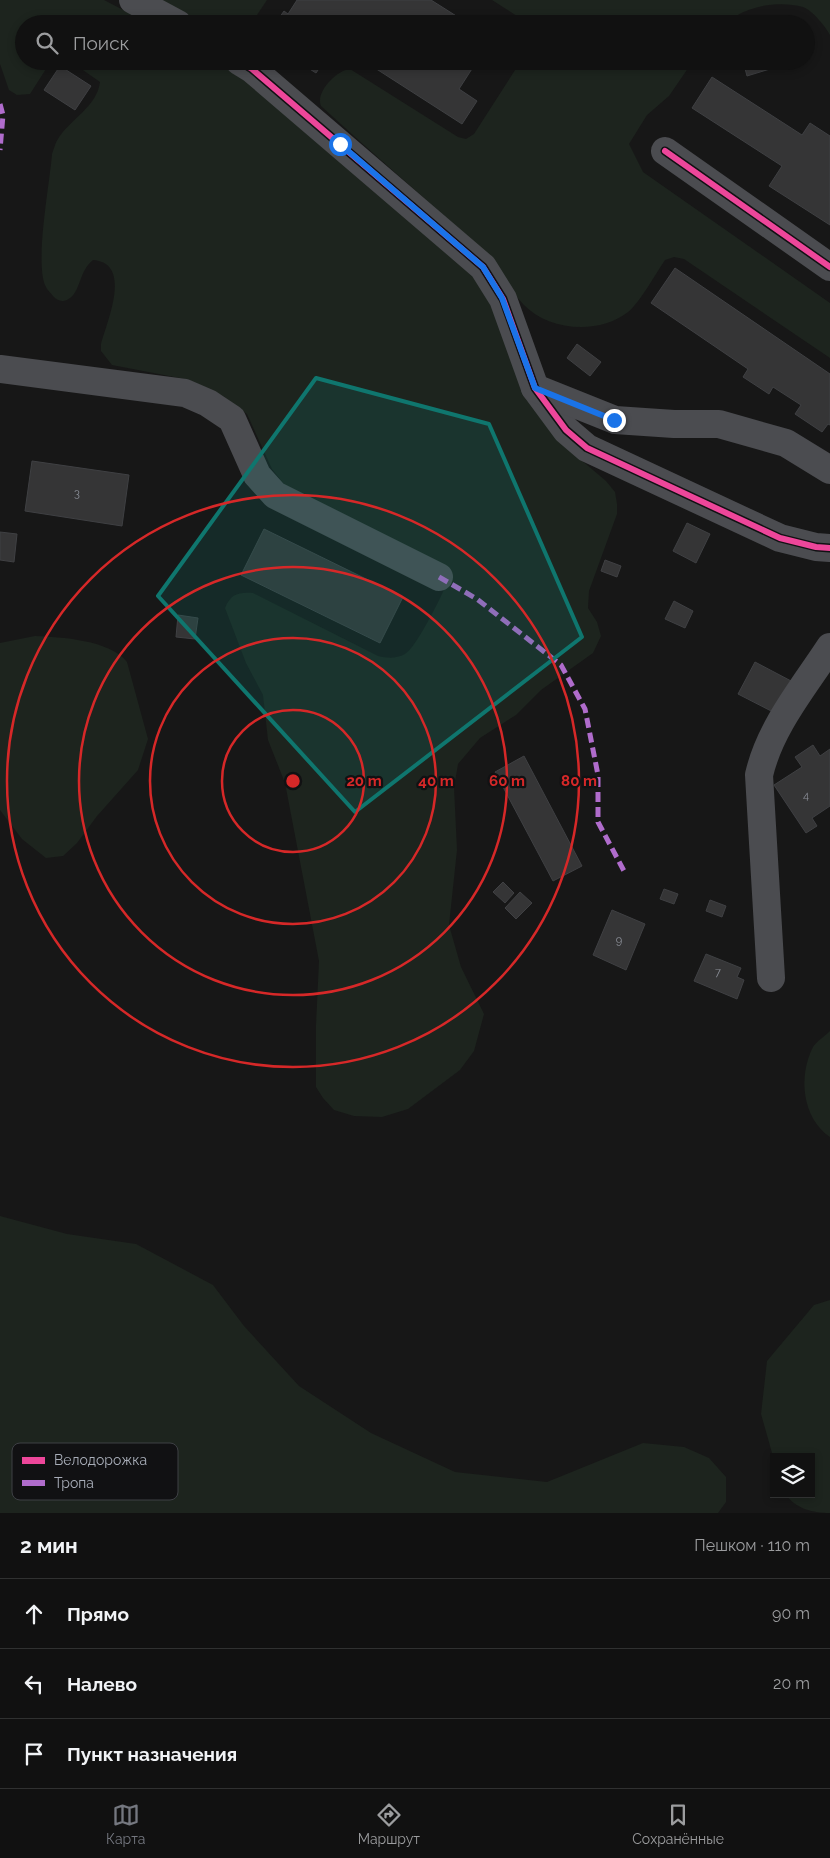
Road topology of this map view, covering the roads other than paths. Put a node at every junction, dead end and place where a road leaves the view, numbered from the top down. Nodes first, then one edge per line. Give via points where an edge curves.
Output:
1 (133, 0) edge
2 (161, 15) edge
3 (253, 70) edge
4 (665, 151) dead end
5 (830, 267) edge
6 (0, 369) edge
7 (535, 388) junction
8 (830, 470) edge
9 (830, 548) edge
10 (439, 577) dead end
11 (830, 647) edge
12 (771, 978) dead end

1 - 2 street
3 - 7 street via 483,267 502,298
4 - 5 street
6 - 10 street via 185,393 208,403 232,419 257,475 275,495
7 - 8 street via 614,420 719,424 786,443
7 - 9 street via 566,430 587,448 780,538
11 - 12 street via 777,729 759,774

